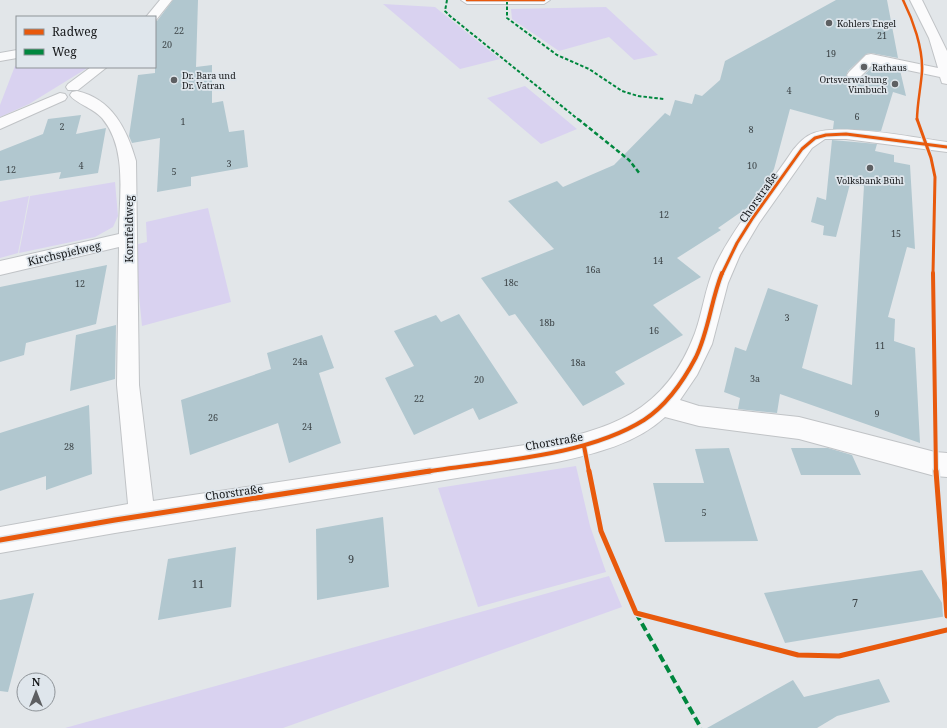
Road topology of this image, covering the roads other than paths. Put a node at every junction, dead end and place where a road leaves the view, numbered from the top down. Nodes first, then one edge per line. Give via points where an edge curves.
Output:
1 (166, 0) edge
2 (467, 0) edge
3 (544, 0) edge
4 (916, 0) edge
5 (153, 16) edge
6 (16, 54) edge
7 (0, 57) edge
8 (99, 68) edge
9 (854, 75) dead end
10 (947, 77) edge
11 (70, 93) junction
12 (0, 124) edge
13 (947, 147) edge
14 (128, 238) junction
15 (0, 268) edge
16 (660, 405) junction
17 (947, 465) edge
18 (142, 514) junction
19 (0, 540) edge

1 - 5 street
2 - 3 street
4 - 10 street via 931,25
6 - 7 street
8 - 11 street
9 - 10 street via 871,58
11 - 12 street
11 - 14 street, Kornfeldweg via 93,101 103,109 120,132 128,160
13 - 16 street, Chorstraße via 846,134 829,134 815,138 805,146 765,200 727,262 706,333 689,372
14 - 15 street, Kirchspielweg
14 - 18 street, Kornfeldweg via 128,385
16 - 17 street via 699,416 799,428
16 - 18 street, Chorstraße via 645,419 625,430 584,446 395,478
18 - 19 street, Chorstraße

